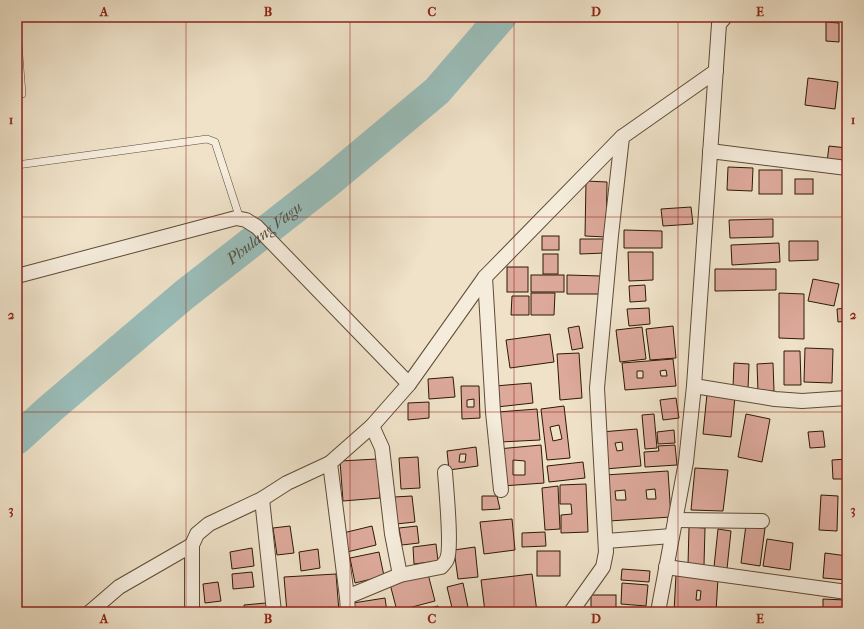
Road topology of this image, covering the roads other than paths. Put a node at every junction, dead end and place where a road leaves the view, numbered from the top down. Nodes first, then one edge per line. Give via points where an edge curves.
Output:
1 (724, 17) edge
2 (17, 30) edge
3 (716, 71) junction
4 (22, 94) dead end
5 (622, 137) junction
6 (710, 151) junction
7 (17, 165) edge
8 (847, 168) edge
9 (240, 219) junction
10 (17, 276) edge
11 (485, 277) junction
12 (409, 384) junction
13 (694, 386) junction
14 (847, 398) edge
15 (372, 426) junction
16 (330, 463) junction
17 (445, 472) dead end
18 (501, 490) dead end
19 (262, 499) junction
20 (675, 520) junction
21 (762, 521) dead end
22 (672, 536) junction
23 (606, 541) junction
24 (192, 546) junction
25 (666, 567) junction
26 (400, 575) junction
27 (847, 592) edge
28 (347, 597) junction
29 (90, 612) edge
30 (192, 612) edge
31 (274, 612) edge
32 (348, 612) edge
33 (571, 612) edge
34 (658, 612) edge

1 - 3 street via 719,24
2 - 4 lane
3 - 5 street
3 - 6 street
5 - 11 street
5 - 23 street via 597,388
6 - 8 street
6 - 13 street
7 - 9 lane via 207,139 215,142
9 - 10 street
9 - 12 street via 257,227
11 - 12 street
11 - 18 street via 492,412
12 - 15 street
13 - 14 street via 775,399 802,401
13 - 20 street via 686,462
15 - 16 street
15 - 26 street via 382,448 392,534
16 - 19 street
16 - 28 street
17 - 26 street via 448,559 441,567
19 - 24 street via 209,524 197,534
19 - 31 street
20 - 21 street
20 - 22 street
22 - 23 street
22 - 25 street
23 - 33 street via 603,567
24 - 29 street via 119,587
24 - 30 street
25 - 27 street
25 - 34 street
26 - 28 street
28 - 32 street

